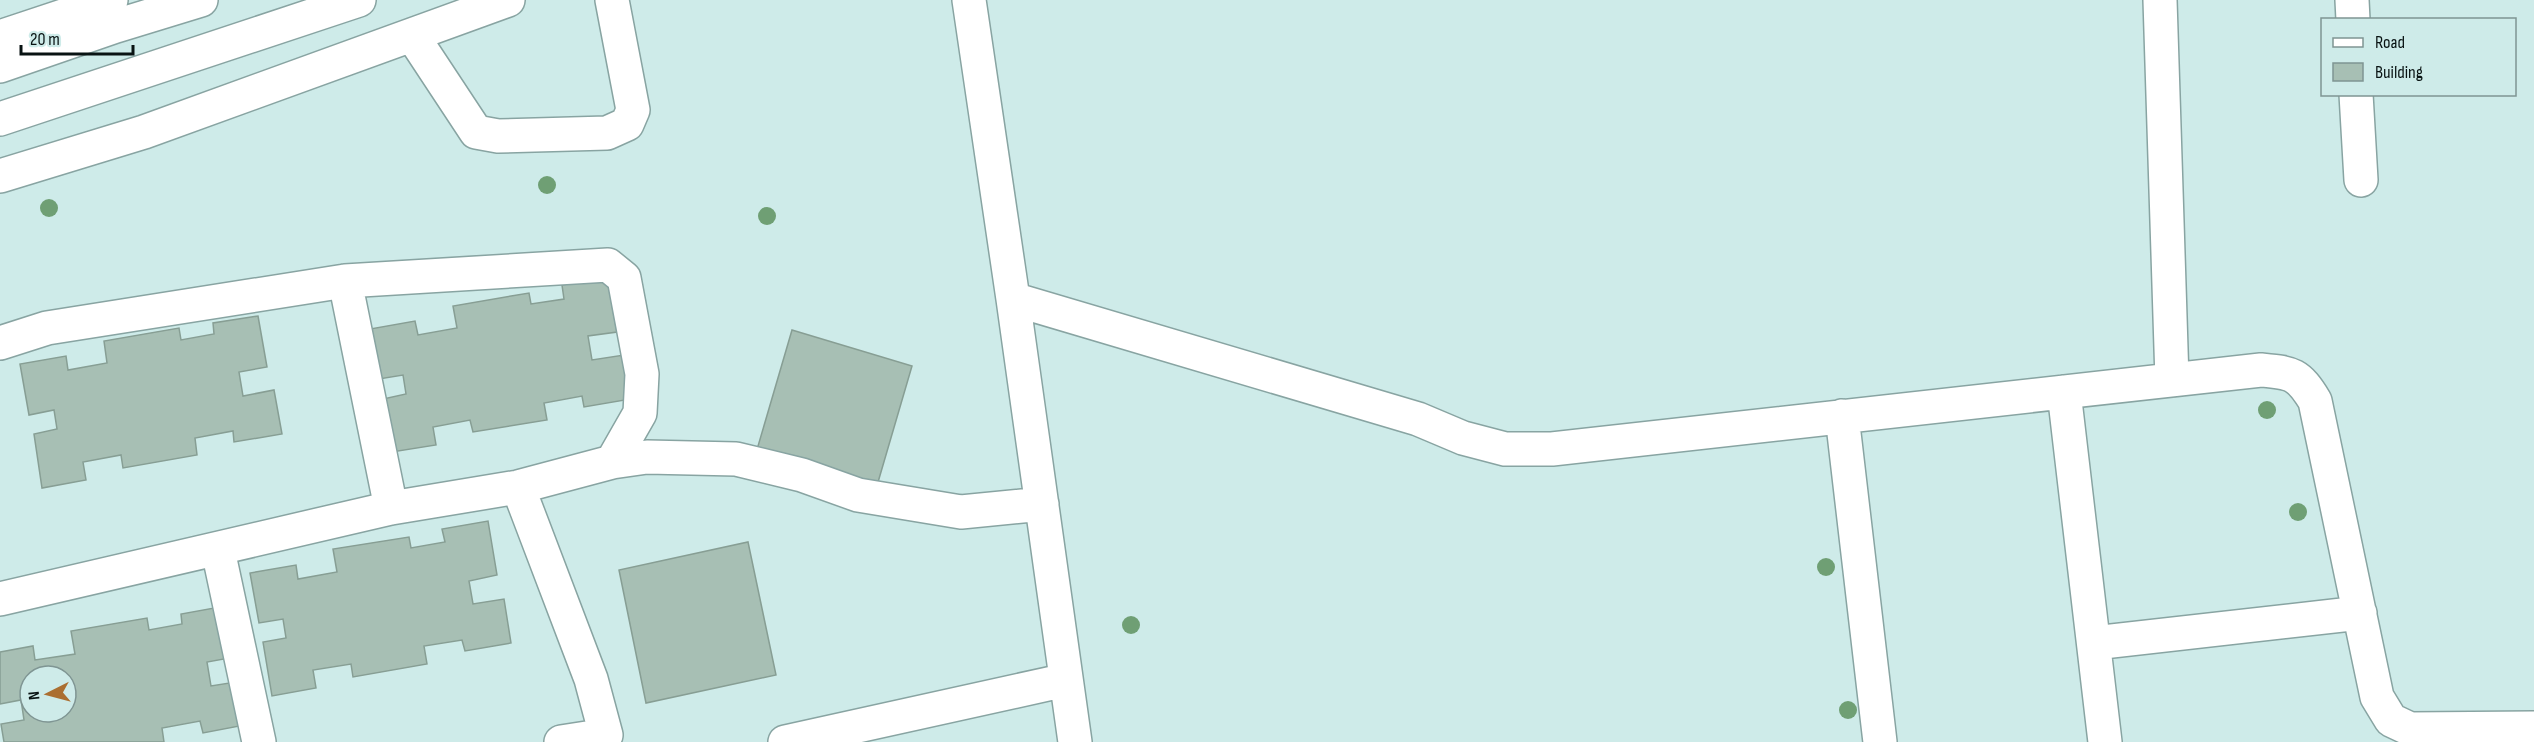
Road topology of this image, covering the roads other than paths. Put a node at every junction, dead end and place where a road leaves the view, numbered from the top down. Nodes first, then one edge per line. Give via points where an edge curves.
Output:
1 (111, 0) edge
2 (201, 0) edge
3 (359, 0) edge
4 (508, 0) edge
5 (612, 0) edge
6 (969, 0) edge
7 (2160, 0) edge
8 (2352, 0) edge
9 (2352, 18) edge
10 (412, 35) junction
11 (0, 37) edge
12 (0, 66) edge
13 (2356, 96) edge
14 (0, 119) edge
15 (0, 176) edge
16 (2361, 180) dead end
17 (345, 281) junction
18 (1013, 299) junction
19 (0, 343) edge
20 (2172, 380) junction
21 (2064, 392) junction
22 (1842, 416) junction
23 (612, 462) junction
24 (518, 487) junction
25 (1042, 504) junction
26 (392, 508) junction
27 (218, 550) junction
28 (0, 599) edge
29 (2360, 614) junction
30 (2094, 643) junction
31 (1066, 680) junction
32 (2534, 728) edge
33 (607, 738) edge
34 (827, 738) edge
35 (259, 742) edge
36 (561, 742) edge
37 (785, 742) edge
38 (1075, 742) edge
39 (1880, 742) edge
40 (2105, 742) edge

1 - 11 street
2 - 12 street
3 - 14 street
4 - 10 street
5 - 10 street via 633,110 627,124 607,134 498,136 476,132
6 - 18 street
7 - 20 street
8 - 9 street
10 - 15 street via 144,132
13 - 16 street
17 - 19 street via 47,328
17 - 23 street via 608,265 624,278 642,374 640,413
17 - 26 street
18 - 22 street via 1418,419 1462,438 1505,449 1552,449
18 - 25 street
20 - 21 street
20 - 29 street via 2261,370 2284,372 2303,381 2315,401
21 - 22 street
21 - 30 street
22 - 39 street
23 - 24 street
23 - 25 street via 647,457 736,459 802,475 858,495 961,512
24 - 26 street
24 - 33 street via 591,679
25 - 31 street
26 - 27 street
27 - 28 street
27 - 35 street
29 - 30 street
29 - 32 street via 2377,697 2391,720 2410,729
30 - 40 street
31 - 34 street
31 - 38 street
33 - 36 street
34 - 37 street

